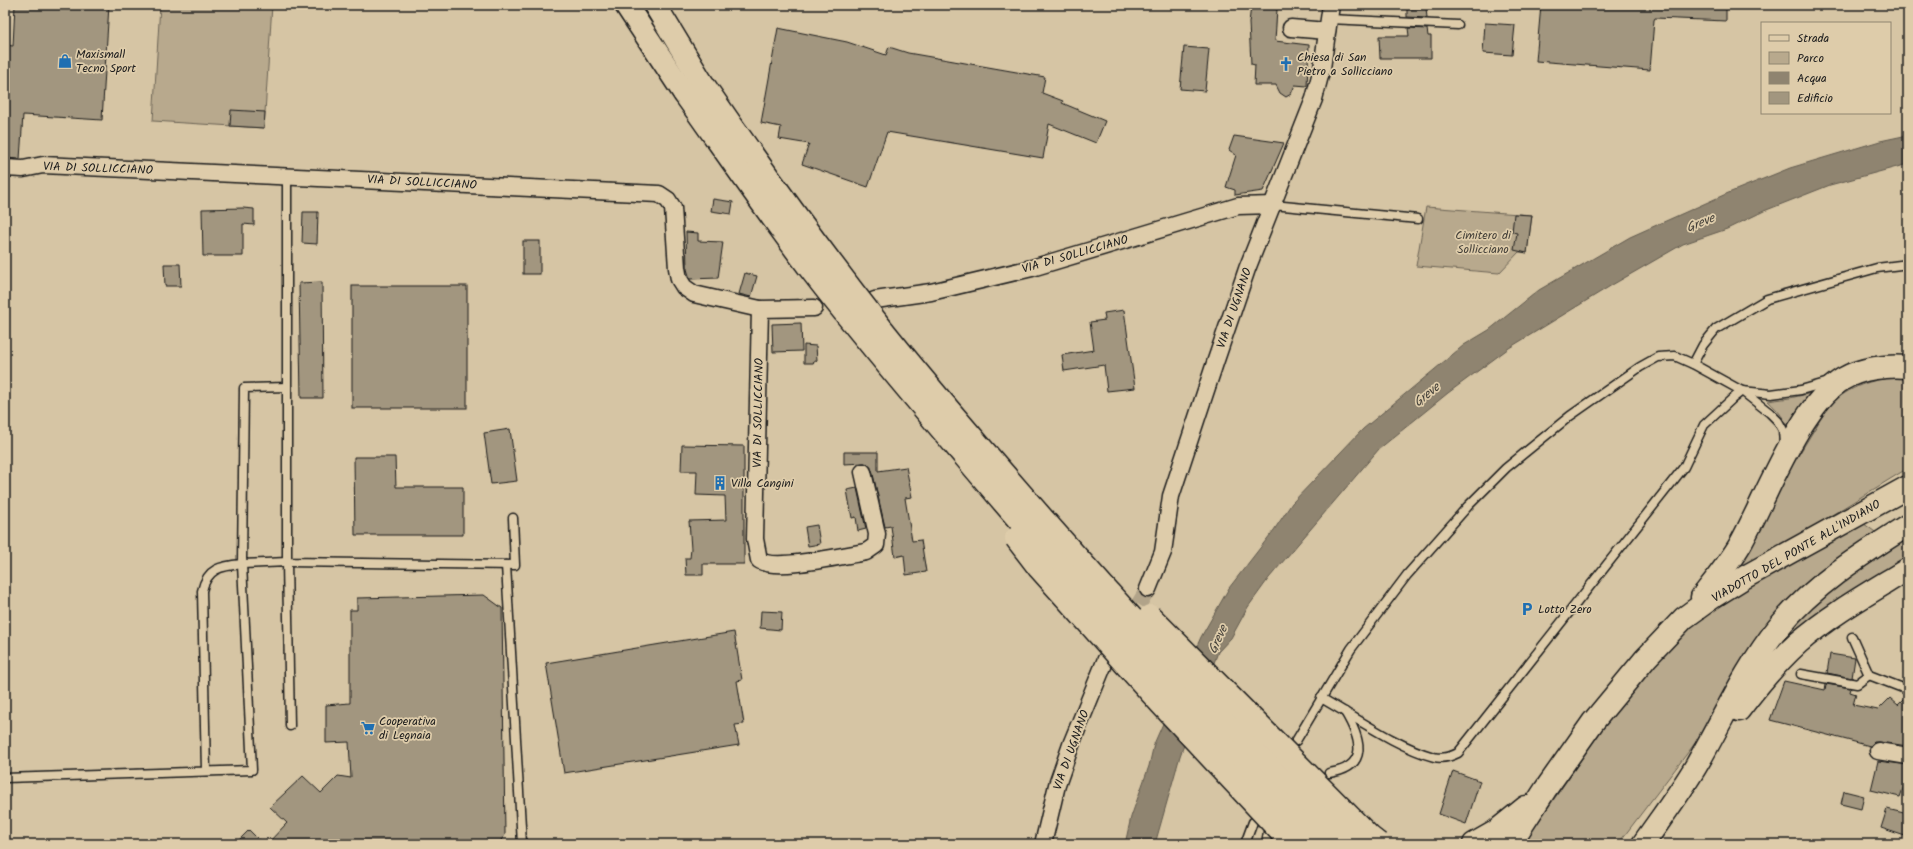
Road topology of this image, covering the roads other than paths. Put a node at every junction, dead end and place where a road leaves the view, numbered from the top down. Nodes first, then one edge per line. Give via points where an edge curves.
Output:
1 (626, 5) edge
2 (655, 5) edge
3 (1329, 18) edge
4 (1458, 25) dead end
5 (1291, 28) dead end
6 (692, 87) junction
7 (5, 168) edge
8 (287, 176) junction
9 (1273, 205) junction
10 (1418, 219) dead end
11 (1908, 264) edge
12 (875, 300) dead end
13 (814, 308) dead end
14 (760, 309) junction
15 (871, 331) junction
16 (1693, 364) junction
17 (1908, 367) edge
18 (1843, 378) junction
19 (287, 387) junction
20 (1742, 391) junction
21 (1785, 456) junction
22 (863, 472) dead end
23 (1908, 487) edge
24 (513, 518) dead end
25 (1908, 525) edge
26 (287, 562) junction
27 (242, 564) junction
28 (506, 565) junction
29 (1908, 569) edge
30 (1148, 589) tunnel mouth
31 (1684, 618) junction
32 (1852, 637) dead end
33 (1106, 659) dead end
34 (1747, 672) junction
35 (1801, 674) dead end
36 (1870, 674) junction
37 (1908, 690) edge
38 (1321, 698) junction
39 (1344, 712) junction
40 (290, 726) dead end
41 (1296, 741) dead end
42 (1878, 751) dead end
43 (1908, 756) edge
44 (1696, 766) junction
45 (206, 771) junction
46 (1329, 773) dead end
47 (5, 778) edge
48 (1545, 790) junction
49 (1253, 822) dead end
50 (1268, 832) dead end
51 (1510, 843) edge
52 (522, 844) edge
53 (1043, 844) edge
54 (1245, 844) edge
55 (1266, 844) edge
56 (1292, 844) edge
57 (1321, 844) edge
58 (1348, 844) edge
59 (1379, 844) edge
60 (1474, 844) edge
61 (1627, 844) edge
62 (1644, 844) edge

1 - 6 highway
2 - 6 highway
3 - 4 lane
3 - 5 street
3 - 9 street, VIA DI UGNANO via 1322,68 1314,99
6 - 15 highway, bridge via 763,171
7 - 8 street, VIA DI SOLLICCIANO via 23,169 43,165
8 - 14 street, VIA DI SOLLICCIANO via 659,194 668,200 673,208 677,268 684,287 694,294
8 - 19 lane
9 - 10 lane
9 - 12 street, VIA DI SOLLICCIANO via 1238,206 1032,268 931,292
9 - 30 street, VIA DI UGNANO via 1247,269 1182,460 1170,501 1161,559
11 - 16 lane via 1877,268 1767,299 1716,329 1703,345
13 - 14 street, VIA DI SOLLICCIANO
14 - 22 street, VIA DI SOLLICCIANO via 755,539 760,560 765,564 780,566 866,552 876,546 877,534
15 - 56 highway, bridge via 1039,568
15 - 57 highway, bridge via 1084,596 1214,735
15 - 58 highway, bridge via 940,399 1097,579 1224,716
15 - 59 highway, bridge via 1041,496 1141,606 1370,838
16 - 20 lane
16 - 38 lane via 1675,356 1658,358 1640,367 1570,416 1506,468 1406,575 1351,649
17 - 18 highway via 1884,366
18 - 20 lane via 1800,390 1778,393
18 - 21 highway via 1809,413
19 - 26 lane
19 - 27 lane via 244,388
20 - 21 lane via 1778,420 1782,430
20 - 39 lane via 1704,425 1684,467 1458,753 1449,757 1435,757 1406,746
21 - 31 highway via 1741,543 1721,573
23 - 31 highway, VIADOTTO DEL PONTE ALL'INDIANO via 1745,577
24 - 28 lane via 515,565
25 - 34 highway via 1816,589 1779,627
26 - 27 lane
26 - 28 lane
26 - 40 lane
27 - 45 lane via 214,570 205,580 202,592
27 - 45 lane via 252,770
28 - 52 lane
29 - 44 highway via 1825,622 1788,652 1759,684
31 - 48 highway, VIADOTTO DEL PONTE ALL'INDIANO via 1646,658 1593,722
32 - 36 lane
33 - 53 street, VIA DI UGNANO via 1059,780
34 - 44 highway
34 - 61 highway
35 - 36 lane via 1857,684
36 - 37 lane
38 - 39 lane
38 - 41 lane
39 - 46 lane via 1358,738 1359,754 1350,766
42 - 43 street
44 - 62 highway
45 - 47 lane
48 - 51 highway, VIADOTTO DEL PONTE ALL'INDIANO
48 - 60 highway via 1512,819
49 - 54 lane
50 - 55 lane

